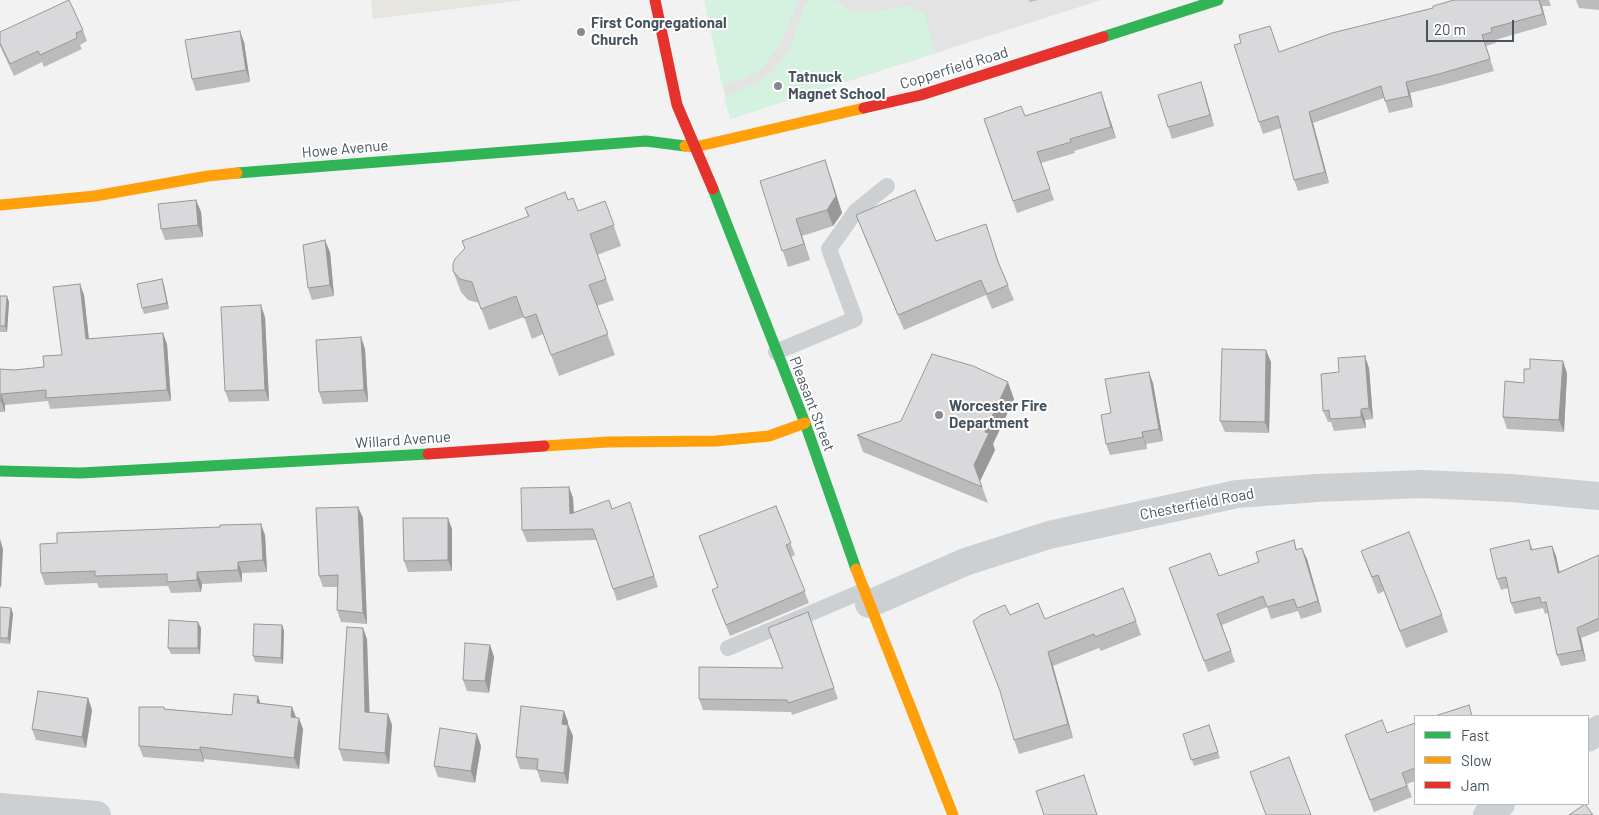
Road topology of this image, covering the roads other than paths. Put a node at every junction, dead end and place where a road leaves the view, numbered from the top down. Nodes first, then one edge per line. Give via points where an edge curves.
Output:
1 (655, 0) edge
2 (1218, 0) edge
3 (694, 147) junction
4 (887, 186) dead end
5 (0, 205) edge
6 (776, 352) junction
7 (805, 423) junction
8 (0, 471) edge
9 (1599, 496) edge
10 (866, 597) junction
11 (728, 648) dead end
12 (1500, 805) edge
13 (0, 807) edge
14 (97, 815) edge
15 (953, 815) edge
16 (1486, 815) edge

1 - 3 street, Pleasant Street via 677,105
2 - 3 street, Copperfield Road via 922,95
3 - 5 street, Howe Avenue via 646,141 348,164 208,176 95,196
3 - 6 street, Pleasant Street via 714,190
4 - 6 lane via 856,212 829,249 855,319
6 - 7 street, Pleasant Street
7 - 8 street, Willard Avenue via 769,436 716,441 608,442 82,473
7 - 10 street, Pleasant Street
9 - 10 street, Chesterfield Road via 1424,484 1237,494 1049,535
10 - 11 lane
10 - 15 street, Pleasant Street
12 - 16 street
13 - 14 street

